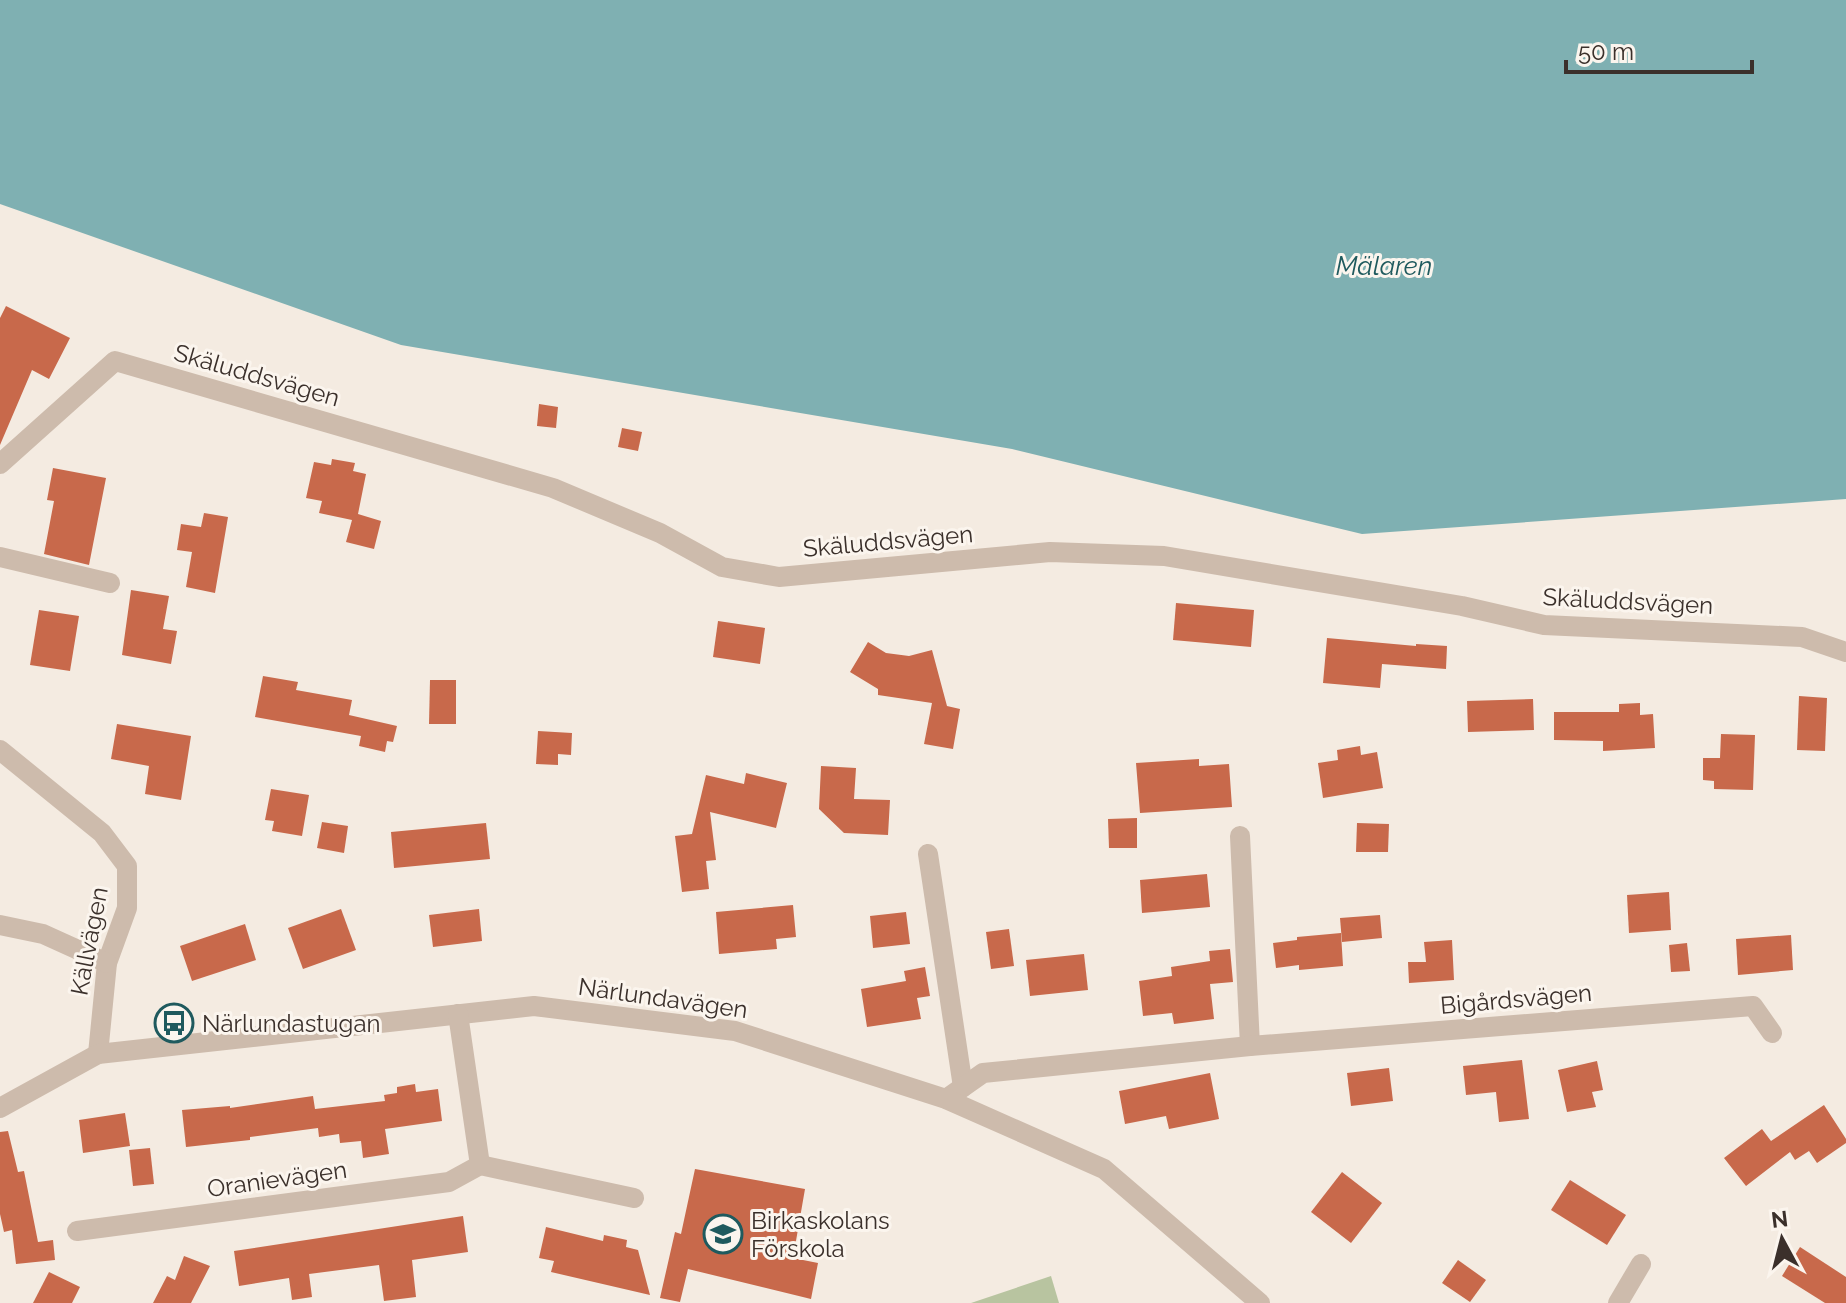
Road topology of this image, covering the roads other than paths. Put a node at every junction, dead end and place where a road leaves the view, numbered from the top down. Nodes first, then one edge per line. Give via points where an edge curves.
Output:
1 (0, 464) edge
2 (0, 557) edge
3 (110, 583) dead end
4 (1846, 652) edge
5 (0, 750) edge
6 (1240, 836) dead end
7 (928, 854) dead end
8 (0, 925) edge
9 (107, 963) junction
10 (458, 1014) junction
11 (1772, 1033) dead end
12 (1250, 1046) junction
13 (98, 1054) junction
14 (955, 1093) junction
15 (0, 1108) edge
16 (480, 1165) junction
17 (634, 1198) dead end
18 (77, 1231) dead end
19 (1641, 1264) dead end
20 (1260, 1303) edge
21 (1618, 1303) edge

1 - 4 street, Skäluddsvägen via 115,361 553,488 660,533 722,567 779,577 1050,552 1164,556 1462,606 1544,625 1802,637
2 - 3 street
5 - 9 street, Källvägen via 102,833 127,866 127,908
6 - 12 street
7 - 14 street
8 - 9 street via 43,934
9 - 13 street, Källvägen
10 - 13 street, Närlundavägen
10 - 14 street, Närlundavägen via 534,1006 735,1031
10 - 16 street
11 - 12 street, Bigårdsvägen via 1753,1006
12 - 14 street, Bigårdsvägen via 983,1073
13 - 15 street, Närlundavägen
14 - 20 street, Närlundavägen via 1104,1169
16 - 17 street
16 - 18 street, Oranievägen via 449,1182
19 - 21 street

